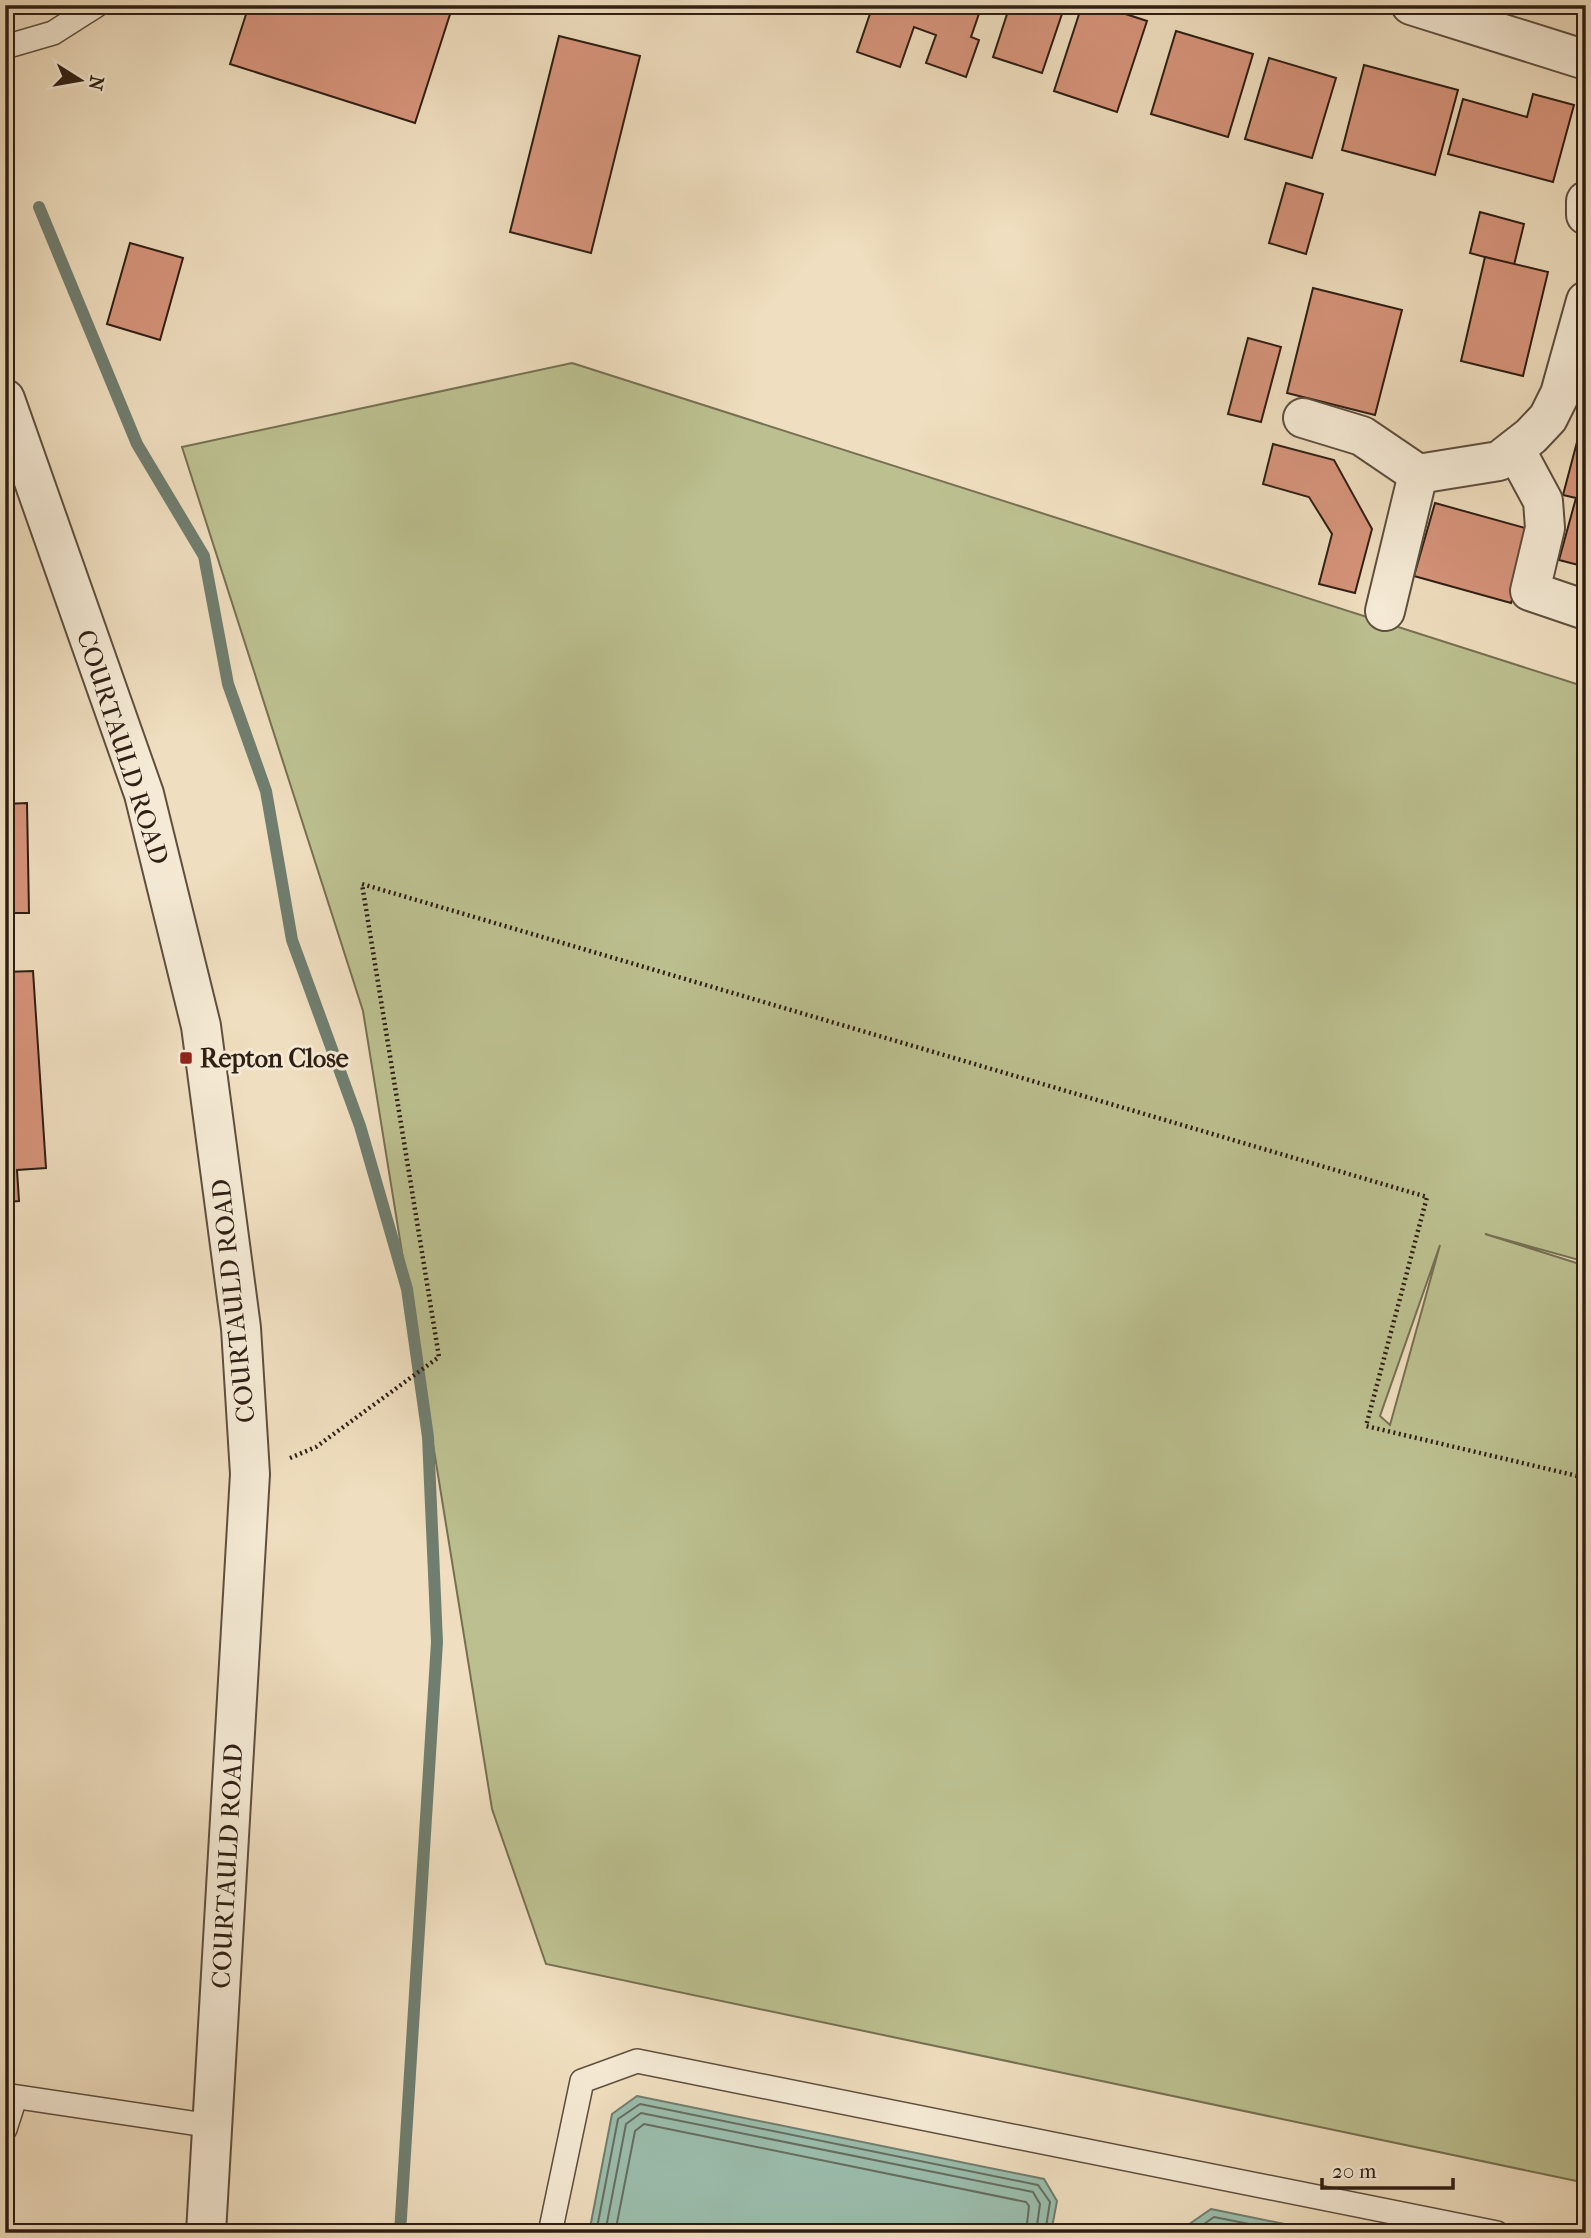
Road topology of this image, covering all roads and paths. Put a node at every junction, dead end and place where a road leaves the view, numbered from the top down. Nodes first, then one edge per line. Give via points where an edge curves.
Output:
1 (97, 5) edge
2 (1411, 5) edge
3 (5, 47) edge
4 (1586, 60) edge
5 (1586, 201) edge
6 (1586, 215) edge
7 (1586, 301) edge
8 (5, 399) edge
9 (1303, 418) dead end
10 (1515, 449) junction
11 (1418, 474) junction
12 (1385, 611) dead end
13 (1586, 611) edge
14 (250, 1474) junction
15 (1586, 1478) edge
16 (10, 2096) edge
17 (212, 2126) junction
18 (5, 2129) edge
19 (206, 2233) edge
20 (550, 2233) edge
21 (1497, 2233) edge

1 - 3 lane via 53,33
2 - 4 street
5 - 6 street
7 - 10 street via 1548,418
8 - 14 street, COURTAULD ROAD via 144,794 201,1026 241,1328
9 - 11 street via 1362,436
10 - 11 street via 1499,461
10 - 13 street via 1543,501 1545,528 1530,590
11 - 12 street
14 - 15 path via 316,1447 439,1357 362,884 1427,1197 1366,1426
14 - 17 street, COURTAULD ROAD
16 - 17 lane
16 - 18 lane
17 - 19 street, COURTAULD ROAD
20 - 21 lane via 582,2081 637,2061

